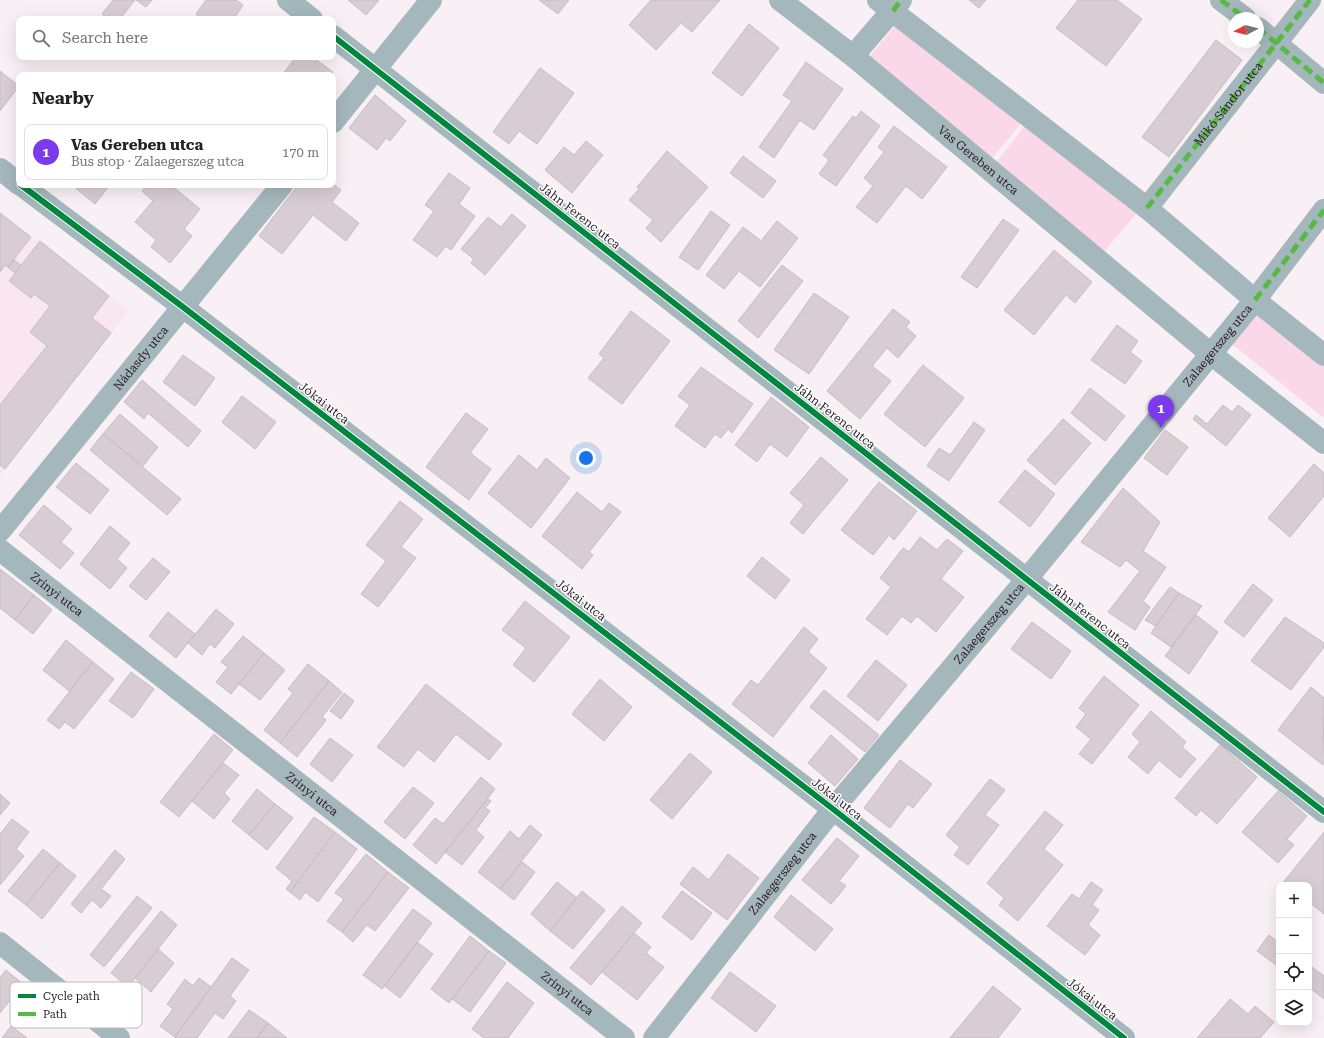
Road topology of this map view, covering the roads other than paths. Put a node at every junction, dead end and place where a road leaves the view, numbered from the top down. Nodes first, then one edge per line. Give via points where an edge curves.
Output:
1 (288, 0) edge
2 (431, 0) edge
3 (780, 0) edge
4 (1222, 0) edge
5 (1310, 0) edge
6 (891, 4) edge
7 (1237, 12) edge
8 (308, 16) edge
9 (1264, 33) edge
10 (336, 38) edge
11 (1276, 43) junction
12 (853, 56) junction
13 (375, 70) junction
14 (1324, 83) edge
15 (336, 118) edge
16 (24, 188) edge
17 (280, 188) edge
18 (1147, 208) junction
19 (1324, 210) edge
20 (1255, 300) junction
21 (182, 307) junction
22 (1211, 354) junction
23 (1324, 355) edge
24 (1324, 443) edge
25 (0, 531) edge
26 (0, 550) edge
27 (1026, 580) junction
28 (833, 809) junction
29 (1324, 812) edge
30 (0, 943) edge
31 (49, 982) edge
32 (106, 1028) edge
33 (119, 1038) edge
34 (624, 1038) edge
35 (654, 1038) edge
36 (1124, 1038) edge

1 - 8 street
2 - 13 street
3 - 12 street, Vas Gereben utca
4 - 7 street
5 - 11 street, Mikó Sándor utca
6 - 12 street
6 - 18 street
9 - 11 street
10 - 13 street, Jáhn Ferenc utca
11 - 14 street
11 - 18 street, Mikó Sándor utca
12 - 22 street, Vas Gereben utca
13 - 15 street
13 - 27 street, Jáhn Ferenc utca
16 - 21 street, Jókai utca
17 - 21 street, Nádasdy utca
18 - 20 street
19 - 20 street, Zalaegerszeg utca
20 - 22 street, Zalaegerszeg utca
20 - 23 street
21 - 25 street, Nádasdy utca
21 - 28 street, Jókai utca
22 - 24 street, Vas Gereben utca
22 - 27 street, Zalaegerszeg utca
26 - 34 street, Zrínyi utca
27 - 28 street, Zalaegerszeg utca
27 - 29 street, Jáhn Ferenc utca
28 - 35 street, Zalaegerszeg utca
28 - 36 street, Jókai utca
30 - 31 street
32 - 33 street

